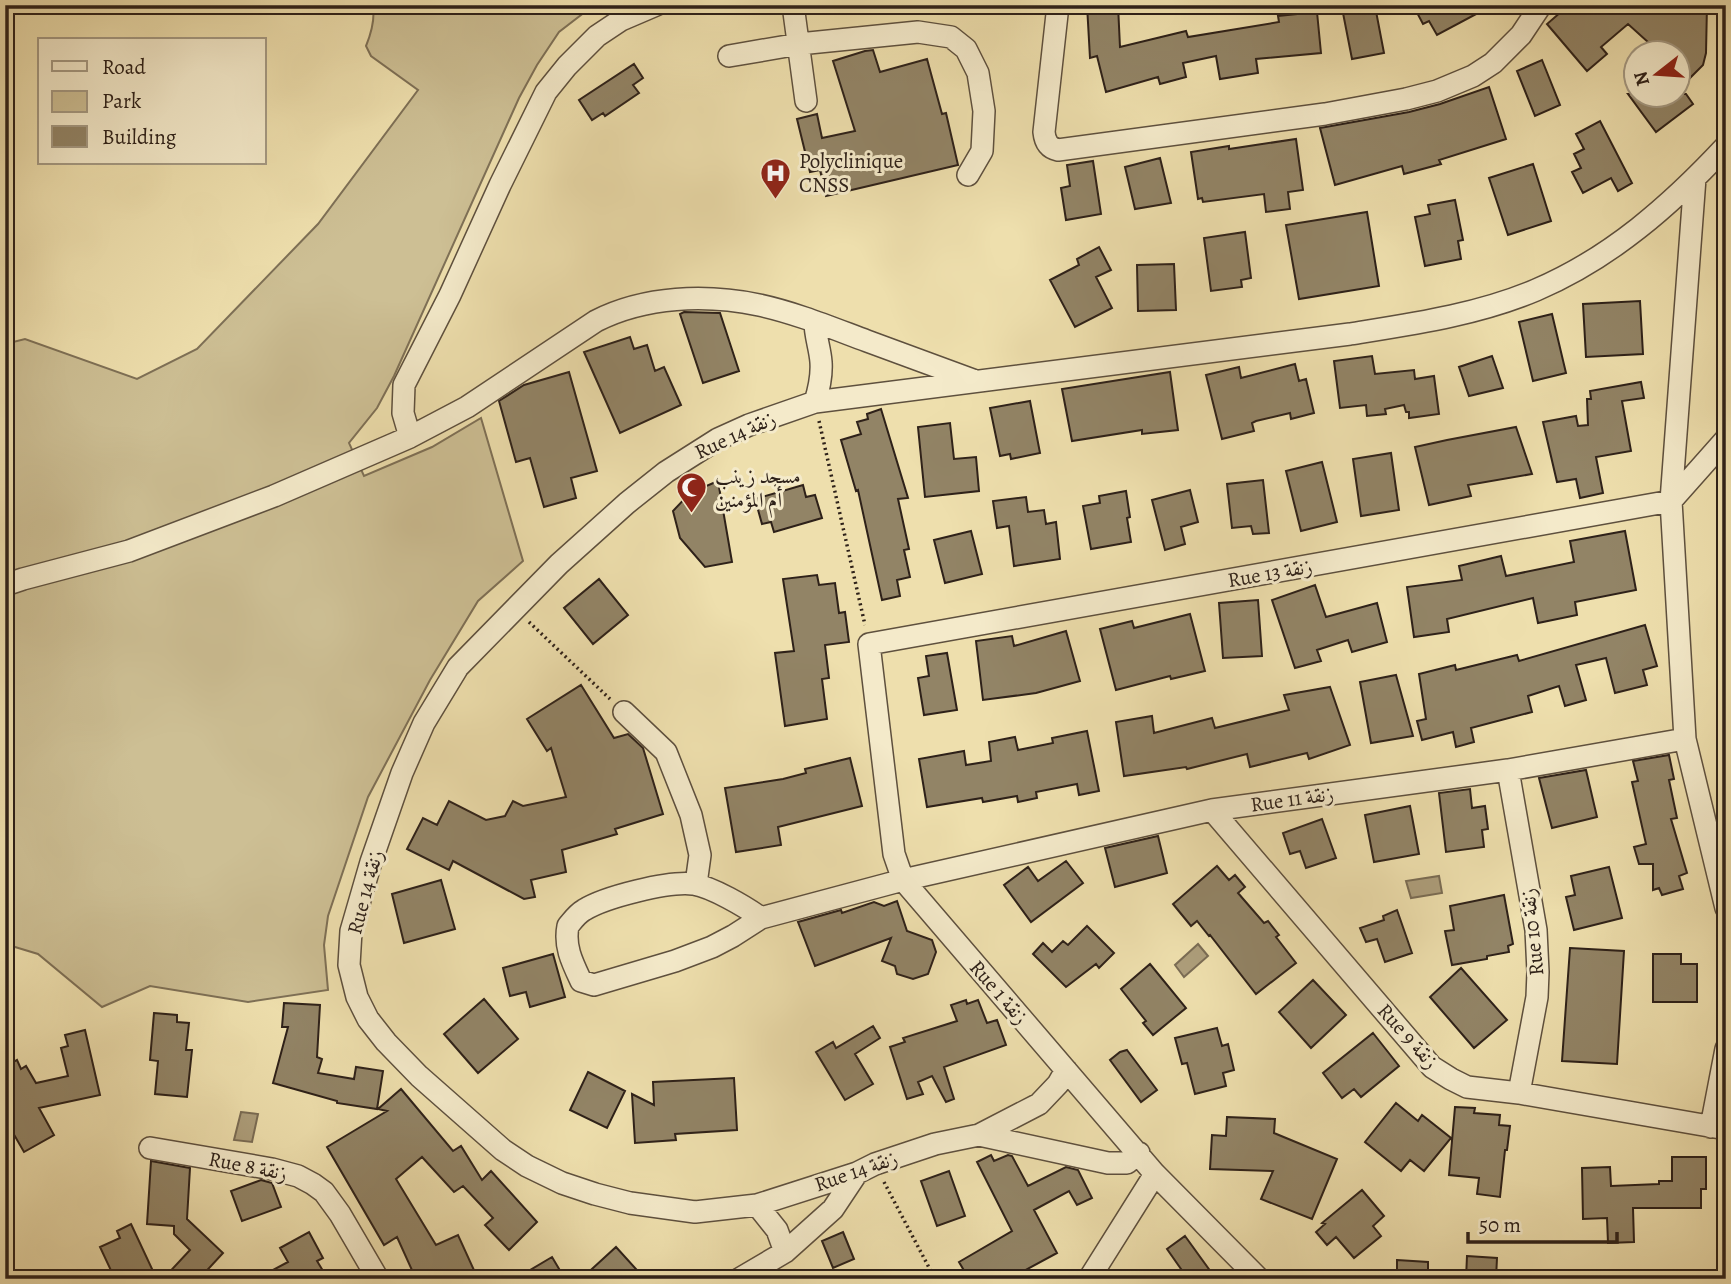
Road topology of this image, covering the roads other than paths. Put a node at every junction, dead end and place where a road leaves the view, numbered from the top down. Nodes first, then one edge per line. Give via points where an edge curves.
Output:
1 (656, 5) edge
2 (793, 5) edge
3 (1058, 5) edge
4 (1541, 5) edge
5 (799, 44) junction
6 (729, 56) dead end
7 (806, 101) dead end
8 (1726, 146) edge
9 (968, 175) dead end
10 (1695, 178) junction
11 (816, 322) junction
12 (975, 381) junction
13 (815, 402) junction
14 (410, 437) junction
15 (1726, 439) edge
16 (1671, 501) junction
17 (5, 585) edge
18 (869, 645) joint
19 (624, 712) road end
20 (1685, 739) junction
21 (1508, 770) junction
22 (1212, 810) junction
23 (903, 880) junction
24 (696, 884) junction
25 (1726, 908) edge
26 (761, 918) junction
27 (1726, 1049) edge
28 (1066, 1070) junction
29 (1518, 1093) junction
30 (1718, 1128) edge
31 (979, 1136) junction
32 (150, 1148) dead end
33 (1139, 1153) junction
34 (866, 1169) junction
35 (1155, 1174) junction
36 (757, 1205) junction
37 (785, 1252) junction
38 (378, 1279) edge
39 (739, 1279) edge
40 (1089, 1279) edge
41 (1259, 1279) edge

1 - 14 street via 597,36 546,92 404,385 403,413
2 - 5 street
3 - 4 street via 1044,138 1058,150 1325,114 1437,91 1493,63 1521,35
5 - 6 street
5 - 7 street
5 - 9 street via 918,32 951,37 966,49 978,73 984,111 982,151
8 - 10 street, Rue 14 زنقة
10 - 12 street, Rue 14 زنقة via 1636,231 1573,272 1492,305 1361,332
10 - 16 street
11 - 12 street
11 - 13 street via 822,364
11 - 14 street via 721,299 631,307 596,321 467,407
12 - 13 street, Rue 14 زنقة
13 - 36 street, Rue 14 زنقة via 718,439 666,472 559,564 458,667 424,723 402,773 351,931 349,965 368,1020 419,1076 503,1150 562,1183 630,1203 695,1212
14 - 17 street via 274,496 129,551
15 - 16 street
16 - 18 street, Rue 13 زنقة
16 - 20 street
18 - 23 street, Rue 1 زنقة via 894,854
19 - 24 street via 666,752 691,815 700,855
20 - 21 street, Rue 11 زنقة
20 - 25 street
21 - 22 street, Rue 11 زنقة
21 - 29 street, Rue 10 زنقة via 1536,930 1538,972
22 - 23 street, Rue 11 زنقة
22 - 29 street, Rue 9 زنقة via 1432,1067 1467,1087
23 - 26 street, Rue 11 زنقة
23 - 28 street, Rue 1 زنقة
24 - 26 street
24 - 26 street, Rue 11 زنقة via 671,883 583,911 567,933 567,947 581,981 594,985 675,961 712,947
27 - 30 street
28 - 31 street, Rue 14 زنقة via 1039,1104
28 - 33 street, Rue 1 زنقة
29 - 30 street, Rue 9 زنقة
31 - 33 street, Rue 14 زنقة via 1108,1163 1127,1163
31 - 34 street, Rue 14 زنقة via 935,1144
32 - 38 street, Rue 8 زنقة via 272,1169 313,1184 340,1214
33 - 35 street, Rue 1 زنقة
34 - 36 street, Rue 14 زنقة
34 - 37 street via 832,1209
35 - 40 street
35 - 41 street, Rue 1 زنقة
36 - 37 street via 777,1230
37 - 39 street

